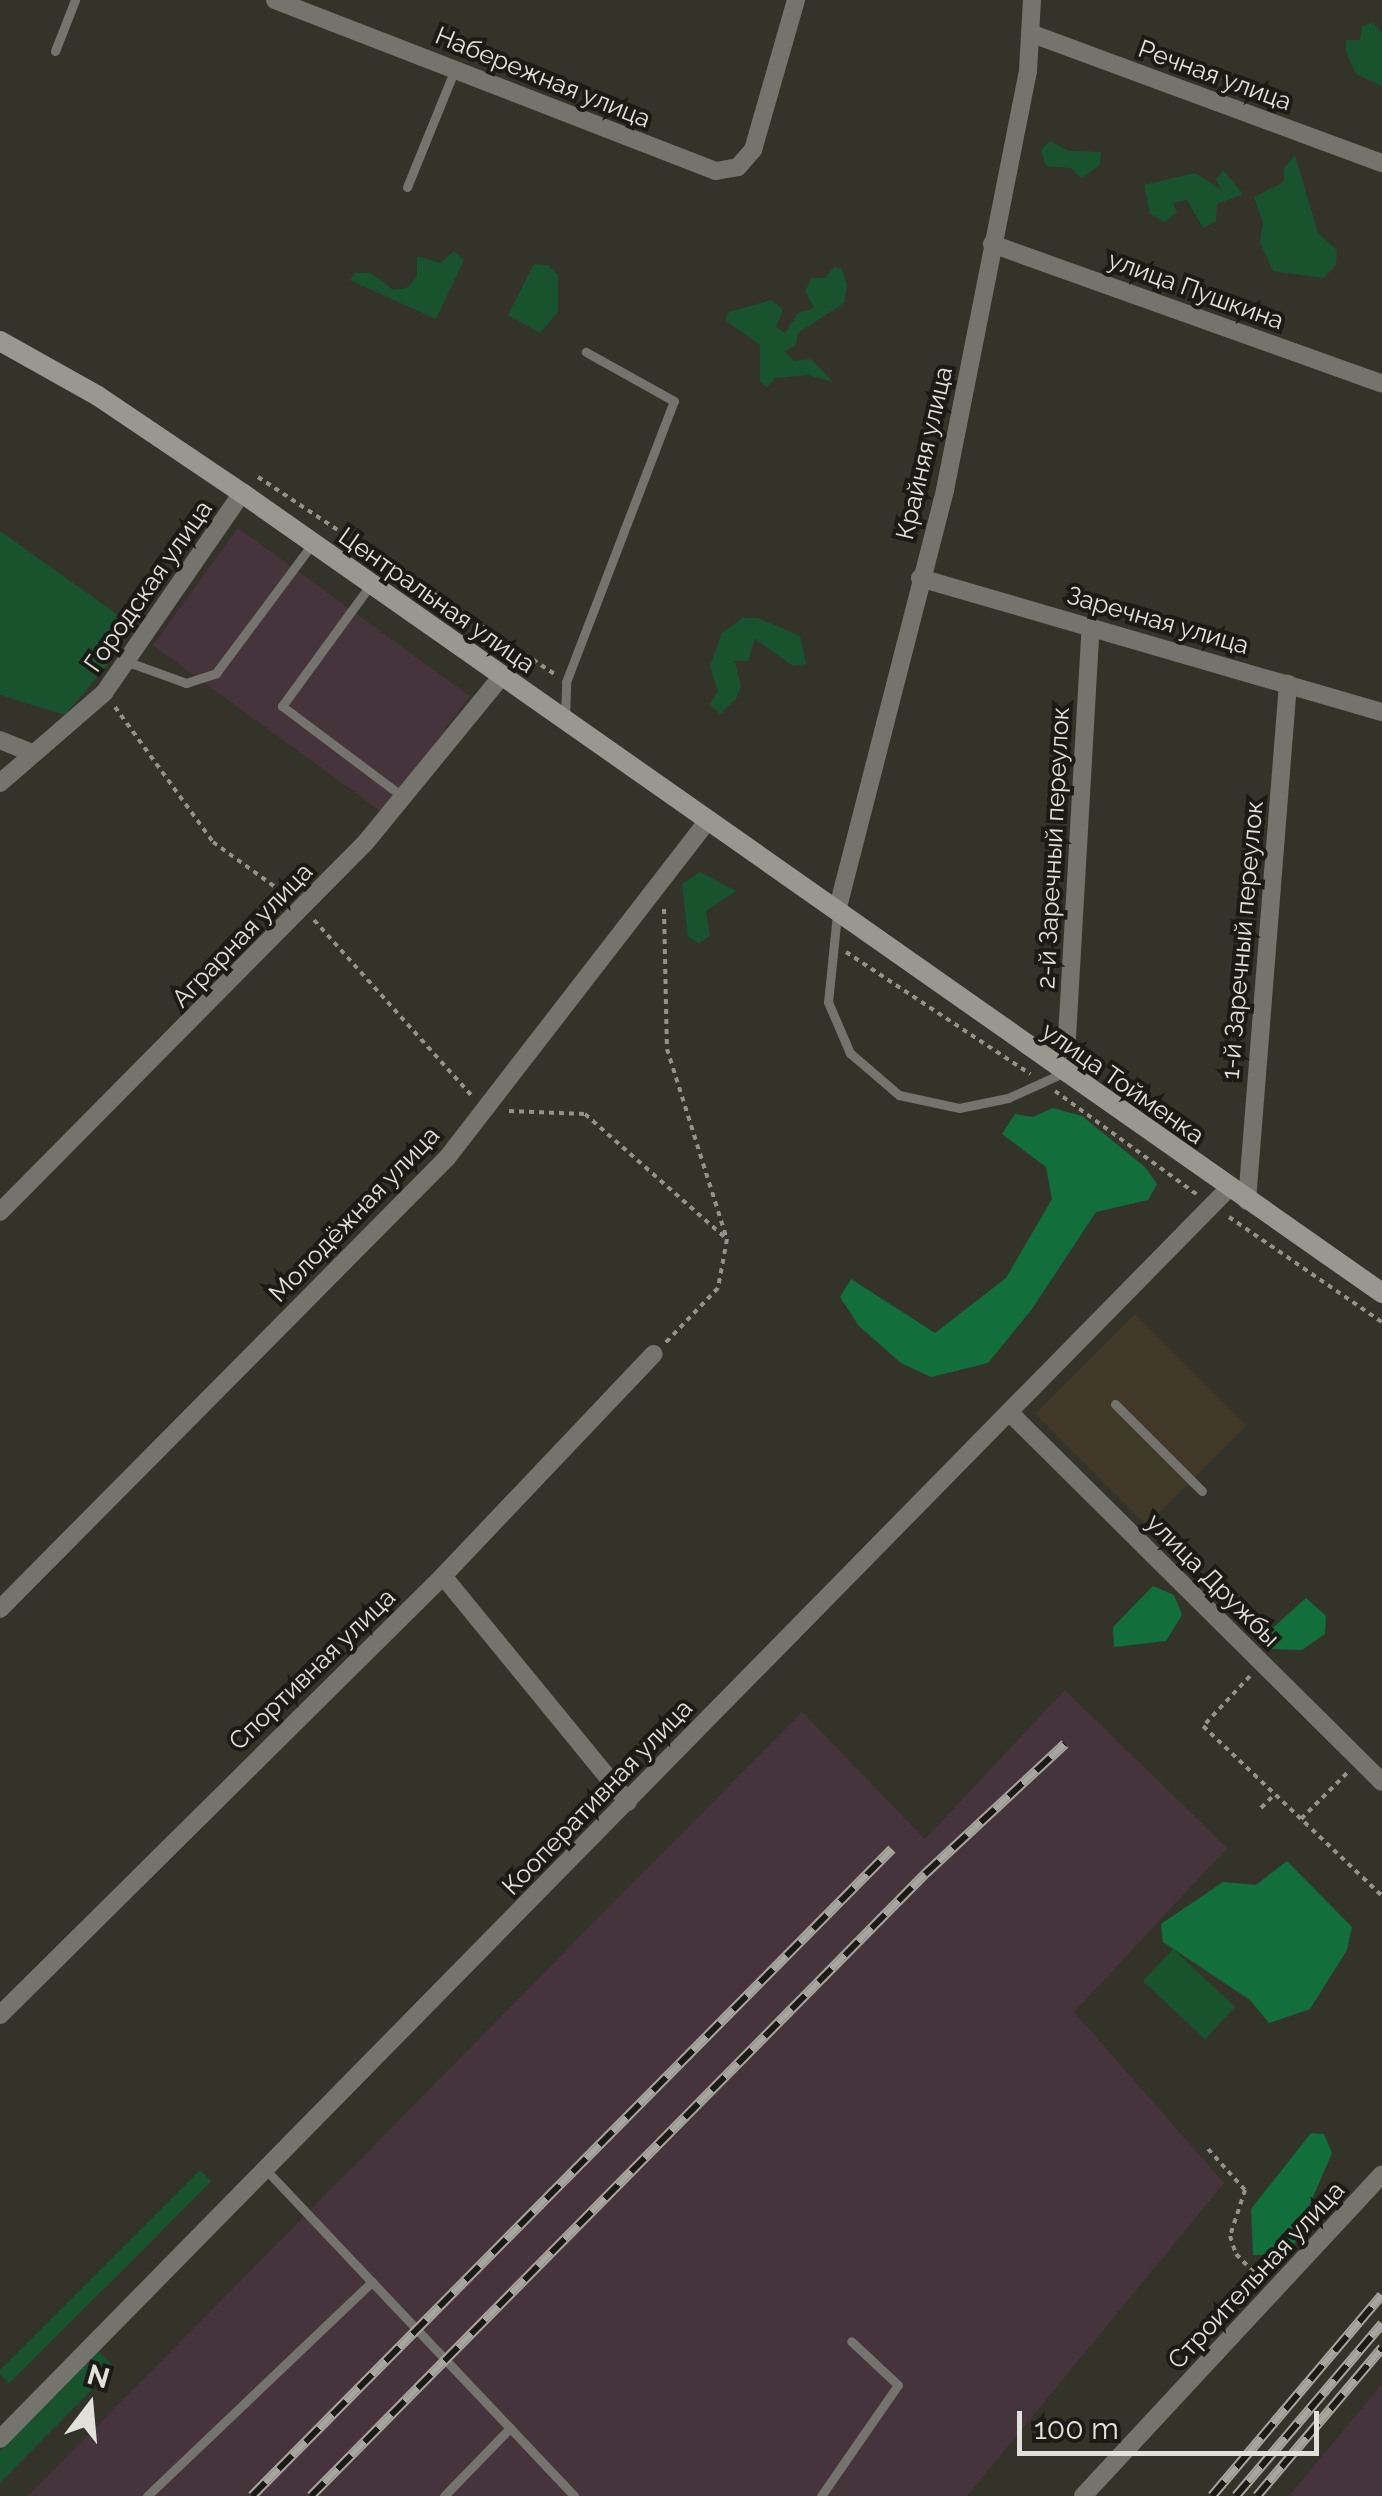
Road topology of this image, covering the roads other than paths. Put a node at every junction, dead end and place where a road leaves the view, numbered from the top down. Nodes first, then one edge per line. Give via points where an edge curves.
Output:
1 (76, 0) edge
2 (275, 0) edge
3 (796, 0) edge
4 (1032, 0) edge
5 (1030, 33) junction
6 (56, 52) dead end
7 (455, 69) junction
8 (1382, 163) edge
9 (407, 187) dead end
10 (992, 244) junction
11 (0, 341) edge
12 (586, 352) dead end
13 (1382, 384) edge
14 (242, 494) junction
15 (313, 543) junction
16 (920, 578) junction
17 (370, 584) junction
18 (1090, 626) junction
19 (128, 662) junction
20 (502, 676) junction
21 (1288, 684) junction
22 (1382, 712) edge
23 (565, 720) junction
24 (0, 740) edge
25 (33, 753) junction
26 (0, 782) edge
27 (402, 798) junction
28 (707, 821) junction
29 (838, 911) junction
30 (1066, 1072) junction
31 (1229, 1188) junction
32 (1247, 1200) junction
33 (0, 1212) edge
34 (1382, 1293) edge
35 (654, 1354) road end
36 (1115, 1404) dead end
37 (1009, 1412) junction
38 (1202, 1491) dead end
39 (443, 1576) junction
40 (0, 1609) edge
41 (1382, 1782) edge
42 (628, 1802) junction
43 (0, 2015) edge
44 (267, 2171) junction
45 (1382, 2174) edge
46 (372, 2282) junction
47 (852, 2342) dead end
48 (510, 2428) junction
49 (0, 2439) edge
50 (147, 2496) edge
51 (444, 2496) edge
52 (574, 2496) edge
53 (820, 2496) edge
54 (1084, 2496) edge

1 - 6 lane
2 - 7 street, Набережная улица
3 - 7 street, Набережная улица via 753,150 738,167 716,171
4 - 5 street, Крайняя улица
5 - 8 street, Речная улица
5 - 10 street, Крайняя улица
7 - 9 lane
10 - 13 street, улица Пушкина
10 - 16 street, Крайняя улица via 945,490
11 - 14 street, Центральная улица via 98,396
12 - 23 lane via 674,402 566,682
14 - 15 street, Центральная улица
14 - 19 street, Городская улица
15 - 17 street, Центральная улица
15 - 19 lane via 216,673 186,683
16 - 18 street, Заречная улица
16 - 29 street, Крайняя улица
17 - 20 street, Центральная улица
17 - 27 lane via 282,706
18 - 21 street, Заречная улица
18 - 30 street, 2-й Заречный переулок
19 - 25 street, Городская улица via 104,693
20 - 23 street, Центральная улица
20 - 27 street, Аграрная улица
21 - 22 street, Заречная улица
21 - 32 street, 1-й Заречный переулок
23 - 28 street, Центральная улица
24 - 25 street
25 - 26 street, Городская улица
27 - 33 street, Аграрная улица via 304,908
28 - 29 street, Центральная улица
28 - 40 street, Молодёжная улица via 446,1158
29 - 30 street, улица Тойменка
29 - 30 lane via 828,1002 850,1053 899,1094 959,1108
30 - 31 street, улица Тойменка
31 - 32 street, улица Тойменка
31 - 37 street, Кооперативная улица
32 - 34 street, улица Тойменка
35 - 39 street, Спортивная улица
36 - 38 lane
37 - 41 street, улица Дружбы
37 - 42 street, Кооперативная улица
39 - 42 street
39 - 43 street, Спортивная улица
42 - 44 street, Кооперативная улица
44 - 46 lane
44 - 49 street, Кооперативная улица
45 - 54 street, Строительная улица
46 - 48 lane
46 - 50 lane
47 - 53 lane via 898,2384
48 - 51 lane
48 - 52 lane

